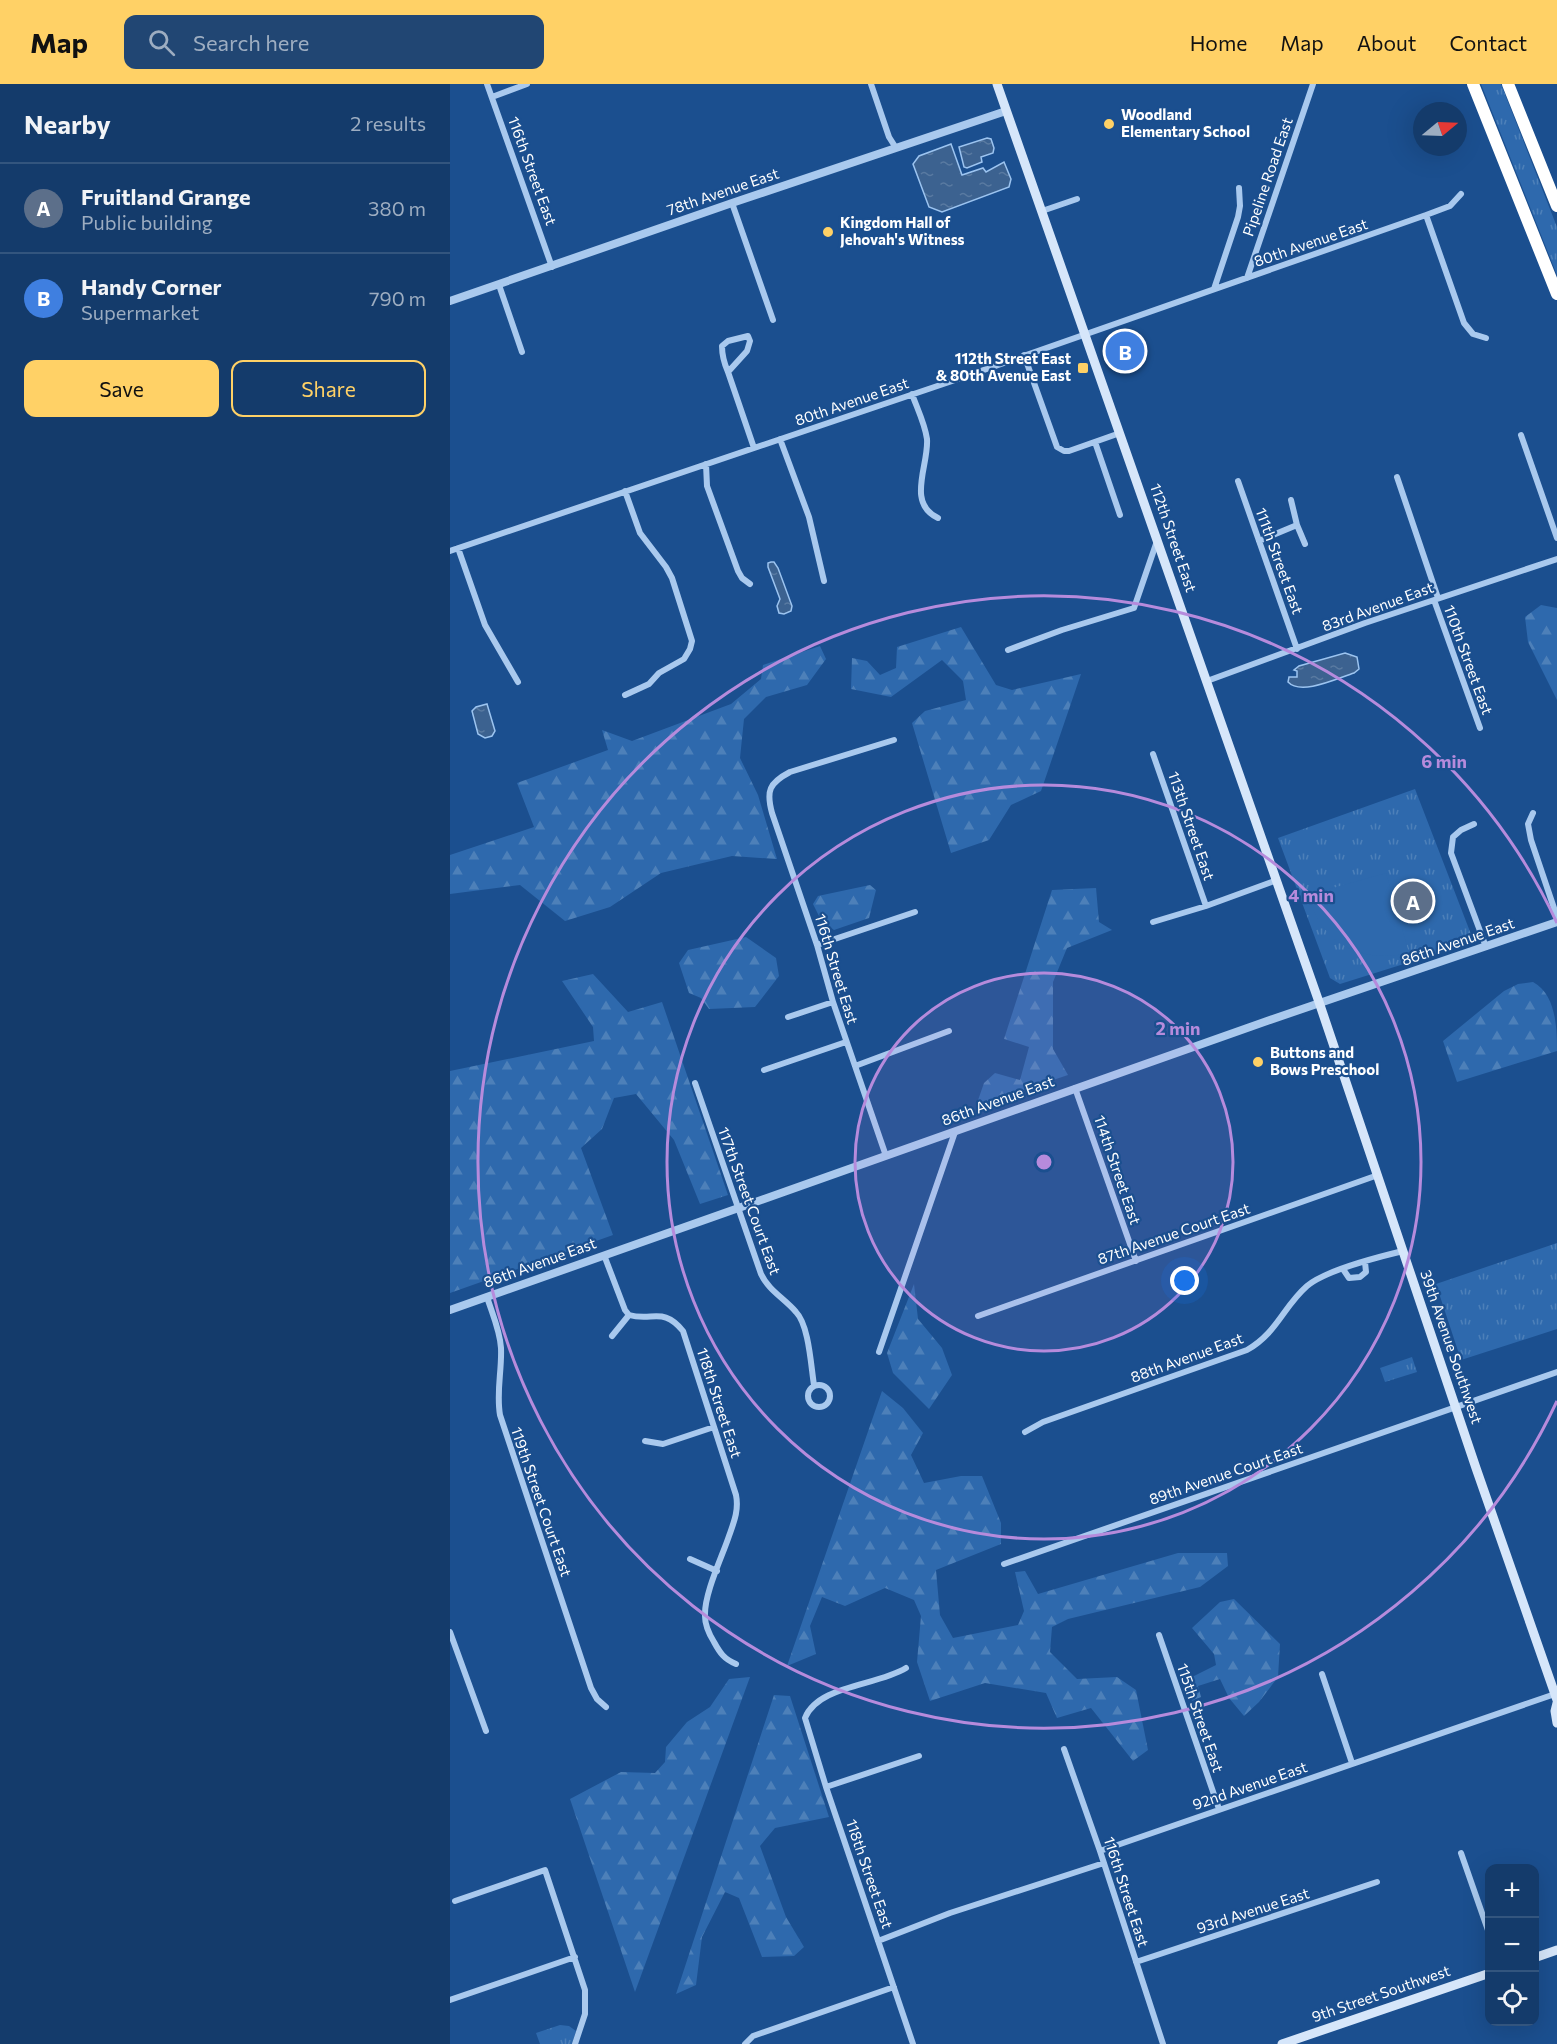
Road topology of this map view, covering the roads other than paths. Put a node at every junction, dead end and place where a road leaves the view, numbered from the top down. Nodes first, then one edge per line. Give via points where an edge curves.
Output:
1 (487, 84) edge
2 (526, 84) edge
3 (871, 84) edge
4 (997, 84) edge
5 (1312, 84) edge
6 (1473, 84) edge
7 (1508, 84) edge
8 (492, 97) junction
9 (1006, 111) junction
10 (896, 148) junction
11 (1239, 188) dead end
12 (1461, 194) dead end
13 (1077, 199) dead end
14 (732, 203) junction
15 (1557, 206) edge
16 (1042, 211) junction
17 (1426, 215) junction
18 (552, 267) junction
19 (1247, 278) junction
20 (499, 285) junction
21 (1214, 289) junction
22 (1557, 294) edge
23 (450, 302) edge
24 (773, 320) dead end
25 (1085, 333) junction
26 (1485, 338) dead end
27 (522, 352) dead end
28 (1023, 355) junction
29 (728, 372) junction
30 (912, 394) junction
31 (1120, 433) junction
32 (1521, 435) dead end
33 (780, 439) junction
34 (1095, 442) junction
35 (754, 448) junction
36 (706, 464) junction
37 (1397, 477) dead end
38 (1238, 481) dead end
39 (625, 491) junction
40 (1291, 500) dead end
41 (1120, 515) dead end
42 (938, 518) dead end
43 (1297, 525) junction
44 (1557, 538) edge
45 (1158, 540) junction
46 (1259, 542) junction
47 (1305, 544) dead end
48 (458, 548) junction
49 (450, 551) edge
50 (1557, 558) edge
51 (824, 581) dead end
52 (750, 584) dead end
53 (1436, 599) junction
54 (1297, 649) junction
55 (1008, 650) dead end
56 (1207, 681) junction
57 (518, 682) dead end
58 (625, 695) dead end
59 (1480, 728) dead end
60 (894, 740) dead end
61 (1153, 754) dead end
62 (1533, 813) dead end
63 (1474, 824) dead end
64 (1277, 880) junction
65 (1206, 906) junction
66 (915, 912) dead end
67 (1557, 916) edge
68 (1153, 922) dead end
69 (1557, 922) edge
70 (817, 945) junction
71 (1486, 947) junction
72 (832, 1002) junction
73 (1319, 1002) junction
74 (788, 1017) dead end
75 (949, 1031) dead end
76 (846, 1042) junction
77 (855, 1066) junction
78 (764, 1071) dead end
79 (695, 1083) dead end
80 (1076, 1088) junction
81 (955, 1131) junction
82 (886, 1155) junction
83 (1378, 1175) junction
84 (738, 1208) junction
85 (1403, 1251) junction
86 (604, 1255) junction
87 (1136, 1260) junction
88 (1365, 1262) junction
89 (1343, 1269) junction
90 (487, 1297) junction
91 (450, 1310) edge
92 (629, 1314) junction
93 (978, 1316) dead end
94 (612, 1336) dead end
95 (879, 1352) dead end
96 (1557, 1372) edge
97 (814, 1385) dead end
98 (1455, 1406) junction
99 (714, 1427) junction
100 (1025, 1432) dead end
101 (645, 1441) dead end
102 (690, 1560) dead end
103 (1004, 1564) dead end
104 (717, 1571) junction
105 (450, 1632) edge
106 (1159, 1635) dead end
107 (736, 1664) dead end
108 (906, 1668) dead end
109 (1322, 1674) dead end
110 (1556, 1699) edge
111 (606, 1707) dead end
112 (1557, 1723) edge
113 (486, 1731) dead end
114 (1064, 1749) dead end
115 (919, 1756) dead end
116 (1352, 1763) junction
117 (826, 1787) junction
118 (1219, 1809) junction
119 (1100, 1851) junction
120 (1461, 1853) dead end
121 (1104, 1863) junction
122 (1377, 1882) dead end
123 (455, 1901) dead end
124 (1485, 1922) edge
125 (878, 1941) junction
126 (1557, 1950) edge
127 (1539, 1956) edge
128 (575, 1957) junction
129 (1136, 1962) junction
130 (1485, 1975) edge
131 (894, 1988) junction
132 (450, 2000) edge
133 (575, 2044) edge
134 (745, 2044) edge
135 (913, 2044) edge
136 (1163, 2044) edge
137 (1282, 2044) edge

1 - 8 street, 116th Street East
2 - 8 street
3 - 10 street
4 - 9 main road, 112th Street East
5 - 19 street, Pipeline Road East
6 - 22 highway
7 - 15 highway
8 - 18 street, 116th Street East
9 - 10 street, 78th Avenue East
9 - 16 main road, 112th Street East
10 - 14 street, 78th Avenue East
11 - 21 street via 1238,217
12 - 17 street, 80th Avenue East via 1450,206
13 - 16 street
14 - 18 street, 78th Avenue East
14 - 24 street
16 - 25 main road, 112th Street East
17 - 19 street, 80th Avenue East
17 - 26 street via 1464,323 1473,334
18 - 20 street, 78th Avenue East
19 - 21 street, 80th Avenue East
20 - 23 street, 78th Avenue East
20 - 27 street
21 - 25 street, 80th Avenue East
25 - 28 street, 80th Avenue East
25 - 31 main road, 112th Street East
28 - 30 street, 80th Avenue East
28 - 34 street via 1057,447 1069,451
29 - 29 street via 747,351 748,336 722,346
29 - 35 street
30 - 33 street, 80th Avenue East
30 - 42 street via 927,443 921,474 922,496 926,508
31 - 34 street
31 - 45 main road, 112th Street East
32 - 44 street
33 - 35 street, 80th Avenue East
33 - 51 street via 808,517
34 - 41 street
35 - 36 street, 80th Avenue East
36 - 39 street, 80th Avenue East
36 - 52 street via 707,486 738,571
37 - 53 street, 110th Street East
38 - 46 street, 111th Street East
39 - 48 street, 80th Avenue East
39 - 58 street via 640,533 672,578 692,641 684,659
40 - 43 street
43 - 46 street
43 - 47 street
45 - 55 street via 1134,608
45 - 56 main road, 112th Street East
46 - 54 street, 111th Street East
48 - 49 street, 80th Avenue East
48 - 57 street via 485,625
50 - 53 street, 83rd Avenue East
53 - 54 street, 83rd Avenue East
53 - 59 street, 110th Street East
54 - 56 street, 83rd Avenue East
56 - 64 main road, 112th Street East
60 - 70 street, 116th Street East via 790,772 770,788 769,803
61 - 65 street, 113th Street East
62 - 67 street via 1528,824 1531,840
63 - 71 street via 1454,837 1451,853
64 - 65 street
64 - 73 main road, 112th Street East
65 - 68 street
66 - 70 street
69 - 71 street, 86th Avenue East
70 - 72 street, 116th Street East
71 - 73 street, 86th Avenue East
72 - 74 street
72 - 76 street, 116th Street East
73 - 80 street, 86th Avenue East
73 - 83 main road, 39th Avenue Southwest
75 - 77 street
76 - 77 street, 116th Street East
76 - 78 street
77 - 82 street, 116th Street East
79 - 84 street, 117th Street Court East
80 - 81 street, 86th Avenue East
80 - 87 street, 114th Street East
81 - 82 street, 86th Avenue East
81 - 95 street
82 - 84 street, 86th Avenue East
83 - 85 main road, 39th Avenue Southwest
83 - 87 street, 87th Avenue Court East
84 - 86 street, 86th Avenue East
84 - 97 street, 117th Street Court East via 767,1286 797,1312 803,1324
85 - 88 street, 88th Avenue East
85 - 98 main road, 39th Avenue Southwest
86 - 90 street, 86th Avenue East
86 - 92 street
87 - 93 street, 87th Avenue Court East
88 - 89 street, 88th Avenue East
88 - 89 street via 1366,1272 1360,1277 1349,1278
89 - 100 street, 88th Avenue East via 1307,1286 1273,1329 1247,1350 1043,1422
90 - 91 street, 86th Avenue East
90 - 111 street, 119th Street Court East via 501,1346 497,1400 502,1423 591,1688
92 - 94 street
92 - 99 street, 118th Street East via 662,1316 683,1331
96 - 98 street, 89th Avenue Court East
98 - 103 street, 89th Avenue Court East
98 - 110 main road, 39th Avenue Southwest
99 - 101 street via 663,1444
99 - 104 street, 118th Street East via 738,1506
102 - 104 street
104 - 107 street, 118th Street East via 705,1608 705,1621 721,1654
105 - 113 street
106 - 118 street, 115th Street East
108 - 117 street, 118th Street East via 878,1681 826,1696 808,1712 805,1718
109 - 116 street
110 - 112 main road, 39th Avenue Southwest
110 - 116 street, 92nd Avenue East
114 - 119 street, 116th Street East
115 - 117 street
116 - 118 street, 92nd Avenue East
117 - 125 street, 118th Street East
118 - 119 street, 92nd Avenue East
119 - 121 street, 116th Street East
120 - 124 street
121 - 125 street
121 - 129 street, 116th Street East
122 - 129 street, 93rd Avenue East
123 - 128 street via 544,1870
125 - 131 street, 118th Street East
126 - 127 main road
128 - 132 street
128 - 133 street via 585,1990 585,2013
129 - 136 street, 116th Street East
130 - 137 main road, 9th Street Southwest
131 - 134 street via 753,2036
131 - 135 street, 118th Street East

